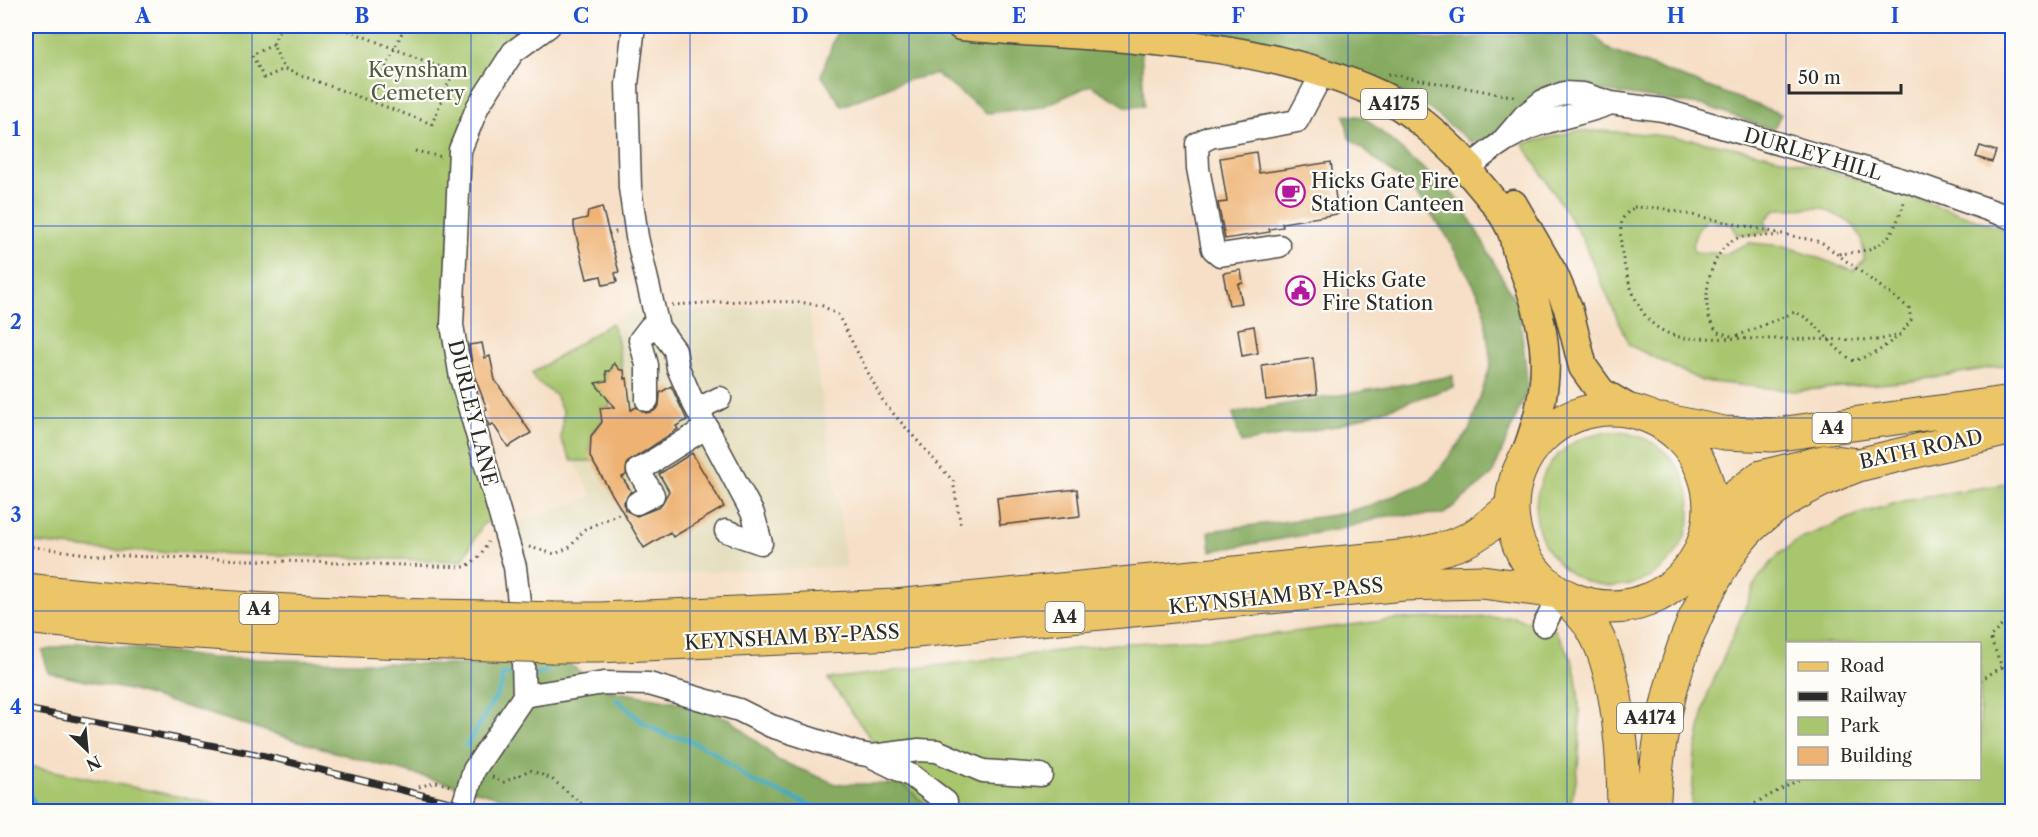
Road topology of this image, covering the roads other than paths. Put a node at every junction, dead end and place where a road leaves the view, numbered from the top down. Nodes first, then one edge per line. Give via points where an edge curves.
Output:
1 (549, 26) edge
2 (634, 26) edge
3 (961, 26) edge
4 (1312, 70) junction
5 (1611, 103) junction
6 (1501, 143) junction
7 (1470, 167) junction
8 (2013, 218) edge
9 (1279, 246) dead end
10 (658, 324) junction
11 (720, 398) dead end
12 (647, 400) dead end
13 (2013, 402) edge
14 (1643, 414) junction
15 (702, 418) junction
16 (2013, 428) edge
17 (1858, 465) junction
18 (1520, 468) junction
19 (1512, 506) junction
20 (630, 508) road end
21 (1709, 528) junction
22 (726, 531) dead end
23 (1694, 564) junction
24 (26, 590) edge
25 (1560, 594) junction
26 (26, 617) edge
27 (1544, 625) dead end
28 (492, 631) junction
29 (554, 632) junction
30 (524, 696) junction
31 (872, 756) junction
32 (1041, 775) dead end
33 (946, 802) dead end
34 (461, 812) edge
35 (1624, 812) edge
36 (1648, 812) edge
37 (1653, 812) edge

1 - 30 street, DURLEY LANE via 513,52 466,132 460,159 452,326 461,378 510,535 522,628
2 - 10 street via 627,84 630,188 637,237
3 - 4 main road, A4175 via 1201,44
4 - 7 main road, A4175 via 1379,94 1425,126
4 - 9 street via 1297,121 1210,137 1197,144 1213,249 1220,255
5 - 6 street, DURLEY HILL via 1524,130
5 - 6 street, DURLEY HILL via 1564,93 1544,101 1526,115
5 - 8 street, DURLEY HILL via 1663,110 1910,182
6 - 7 street, DURLEY HILL
7 - 14 main road, A4175 via 1480,165 1534,237 1561,291 1583,367 1592,381 1601,393
7 - 18 main road, A4175 via 1512,231 1541,316 1546,353 1544,389 1533,437
10 - 12 street via 650,327 640,340 647,365
10 - 15 street via 675,350
11 - 15 street
13 - 14 highway, BATH ROAD / A4 via 1773,435 1703,430
14 - 18 highway via 1596,410 1563,421 1537,442
14 - 21 highway via 1683,438 1701,465 1710,492
15 - 20 street via 638,470 653,495
15 - 22 street via 753,514 760,543
16 - 17 highway, BATH ROAD / A4
17 - 21 highway, BATH ROAD / A4 via 1827,461 1761,477 1730,501
17 - 37 highway via 1795,492 1753,524 1731,550 1697,608 1673,675 1658,755
18 - 19 highway
19 - 25 highway via 1521,551 1531,568
19 - 29 highway, KEYNSHAM BY-PASS / A4 via 1483,532 1460,544 1409,556 895,606 600,619
21 - 23 highway
23 - 25 highway via 1661,594 1626,606 1603,605
23 - 36 highway, A4174 via 1655,670
24 - 28 highway, KEYNSHAM BY-PASS / A4 via 119,601 348,615
25 - 27 street
25 - 29 highway, KEYNSHAM BY-PASS / A4 via 1482,582 1404,584 895,633 598,646
25 - 35 highway, A4174 via 1593,628 1610,672
26 - 28 highway, KEYNSHAM BY-PASS / A4 via 117,627 342,641
28 - 29 highway, KEYNSHAM BY-PASS / A4, bridge
30 - 31 street via 604,683 649,684 739,710 802,737
30 - 34 street via 474,770
31 - 32 street via 937,751 983,771
31 - 33 street via 912,776

